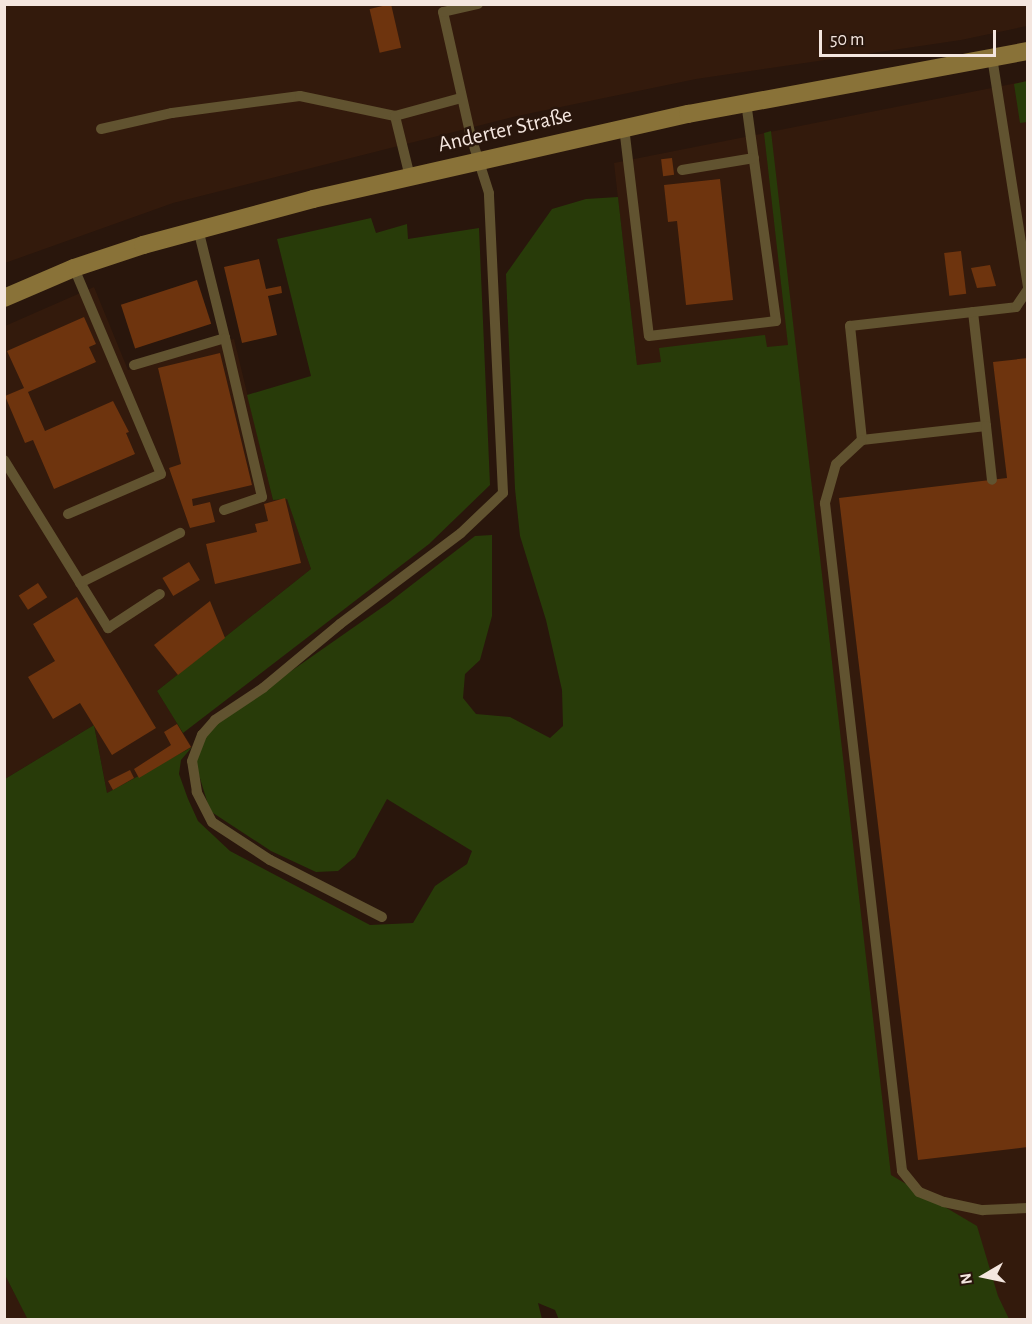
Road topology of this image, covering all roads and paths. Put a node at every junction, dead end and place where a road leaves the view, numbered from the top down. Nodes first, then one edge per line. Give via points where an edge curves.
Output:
1 (478, 4) edge
2 (442, 8) edge
3 (1028, 51) edge
4 (992, 57) junction
5 (461, 98) junction
6 (746, 102) junction
7 (395, 116) junction
8 (624, 127) junction
9 (101, 129) dead end
10 (754, 158) junction
11 (480, 161) junction
12 (682, 170) dead end
13 (411, 177) junction
14 (198, 229) junction
15 (74, 268) junction
16 (1028, 289) edge
17 (4, 297) edge
18 (973, 312) junction
19 (225, 338) junction
20 (134, 365) dead end
21 (986, 426) junction
22 (862, 440) junction
23 (4, 460) edge
24 (992, 480) dead end
25 (224, 510) dead end
26 (68, 514) dead end
27 (180, 533) dead end
28 (80, 583) junction
29 (160, 594) dead end
30 (382, 916) dead end
31 (1028, 1208) edge

1 - 2 lane
2 - 5 lane
3 - 4 main road, Anderter Straße
4 - 6 main road, Anderter Straße
4 - 16 lane
5 - 7 lane
5 - 11 lane
6 - 8 main road, Anderter Straße
6 - 10 lane
7 - 9 lane via 300,96 172,113
7 - 13 lane
8 - 10 lane via 649,336 776,321
8 - 11 main road, Anderter Straße
10 - 12 lane
11 - 13 main road, Anderter Straße
11 - 30 lane via 489,193 503,493 461,533 263,688 214,720 202,735 192,761 197,792 212,822 270,860
13 - 14 main road, Anderter Straße
14 - 15 main road, Anderter Straße
14 - 19 lane
15 - 17 main road, Anderter Straße
15 - 26 lane via 161,474
16 - 18 lane via 1016,307
18 - 21 lane
18 - 22 lane via 850,326
19 - 20 lane
19 - 25 lane via 262,497
21 - 22 lane
21 - 24 lane
22 - 31 lane via 836,464 825,503 902,1171 920,1192 944,1202 983,1210
23 - 28 lane
27 - 28 lane
28 - 29 lane via 108,628

